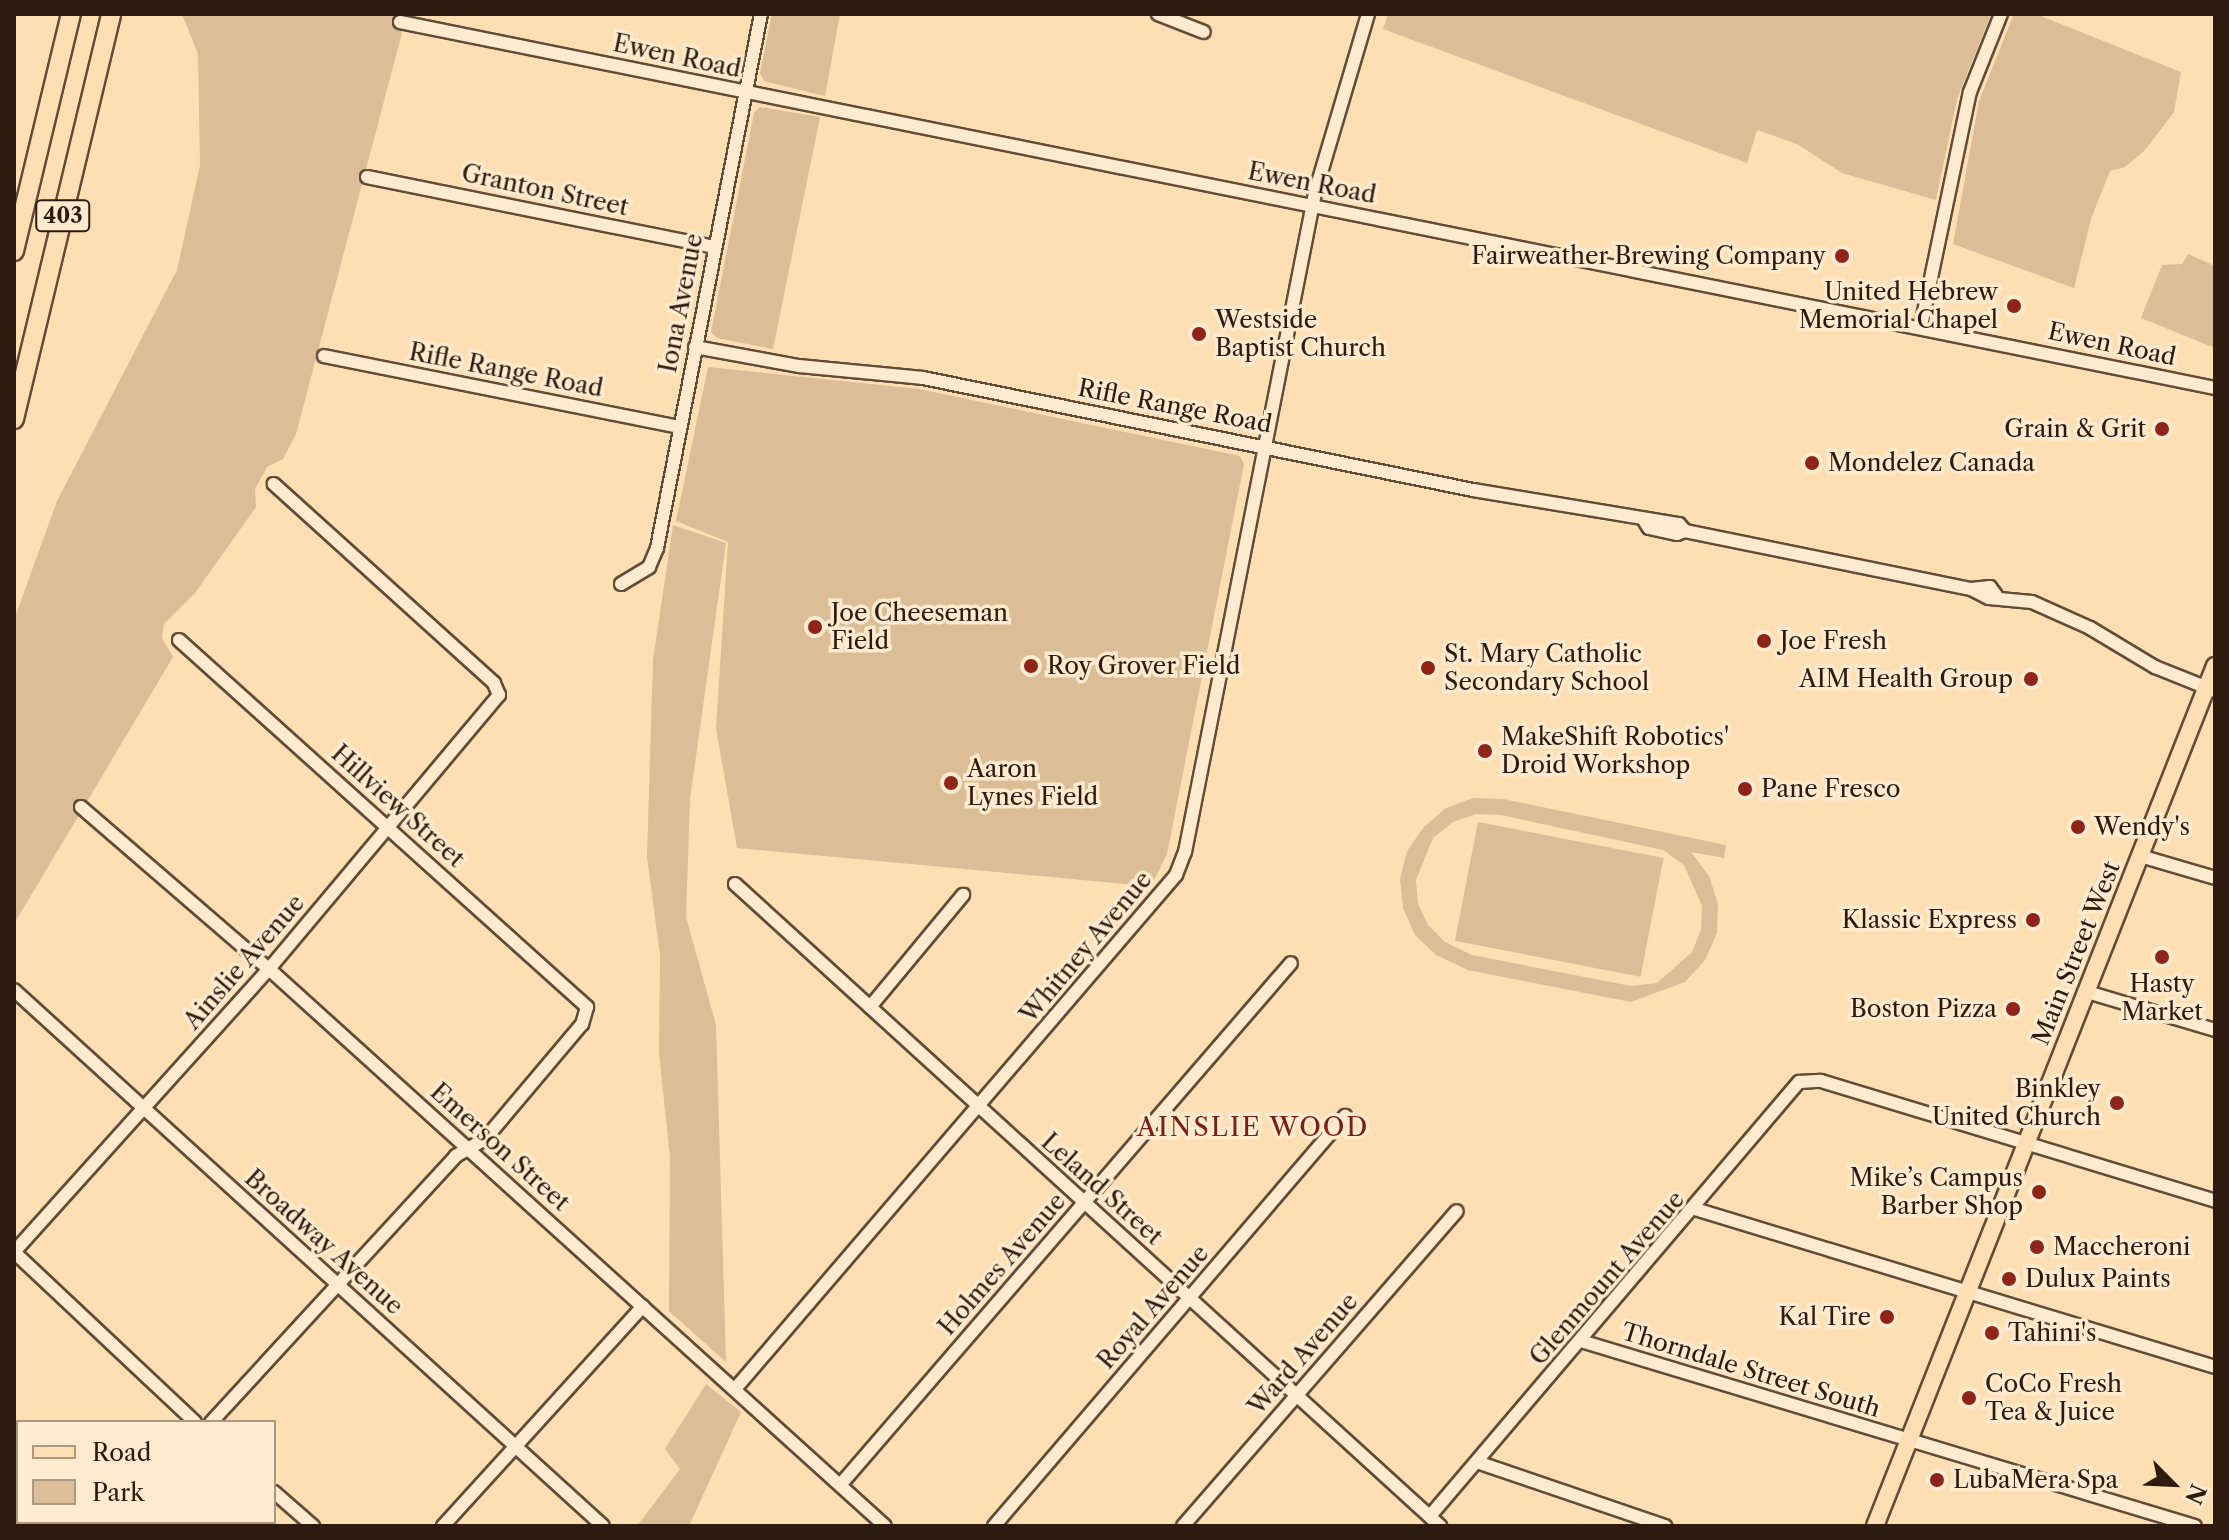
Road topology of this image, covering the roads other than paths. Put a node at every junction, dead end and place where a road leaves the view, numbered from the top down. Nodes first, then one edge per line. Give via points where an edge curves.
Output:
1 (71, 14) edge
2 (111, 14) edge
3 (761, 14) edge
4 (1158, 14) edge
5 (1368, 14) edge
6 (2001, 14) edge
7 (400, 22) dead end
8 (1204, 32) dead end
9 (746, 93) junction
10 (367, 177) dead end
11 (1313, 206) junction
12 (714, 247) junction
13 (14, 251) edge
14 (1921, 326) junction
15 (695, 347) junction
16 (324, 356) dead end
17 (2215, 388) edge
18 (14, 419) edge
19 (679, 427) junction
20 (1263, 446) junction
21 (274, 484) dead end
22 (621, 584) dead end
23 (179, 640) dead end
24 (2215, 666) edge
25 (2211, 690) edge
26 (81, 807) dead end
27 (388, 827) junction
28 (2140, 856) junction
29 (2215, 878) edge
30 (735, 884) dead end
31 (963, 895) dead end
32 (1291, 963) dead end
33 (269, 969) junction
34 (14, 990) edge
35 (2087, 992) junction
36 (870, 1007) junction
37 (2215, 1030) edge
38 (979, 1106) junction
39 (145, 1108) junction
40 (1345, 1116) dead end
41 (2026, 1143) junction
42 (469, 1148) junction
43 (2215, 1201) edge
44 (1084, 1202) junction
45 (1695, 1209) junction
46 (1457, 1211) dead end
47 (14, 1252) edge
48 (338, 1285) junction
49 (1968, 1292) junction
50 (1190, 1298) junction
51 (643, 1306) junction
52 (1581, 1341) junction
53 (2215, 1367) edge
54 (735, 1389) junction
55 (1296, 1395) junction
56 (193, 1420) edge
57 (213, 1420) edge
58 (1909, 1440) junction
59 (516, 1446) junction
60 (1477, 1462) junction
61 (841, 1484) junction
62 (276, 1494) edge
63 (1430, 1516) junction
64 (313, 1526) edge
65 (443, 1526) edge
66 (603, 1526) edge
67 (885, 1526) edge
68 (994, 1526) edge
69 (1183, 1526) edge
70 (1440, 1526) edge
71 (1665, 1526) edge
72 (1875, 1526) edge
73 (2195, 1526) edge

1 - 13 highway, 403
2 - 18 highway, 403
3 - 9 street, Iona Avenue
4 - 8 street
5 - 11 street, Whitney Avenue
6 - 14 street via 1970,92
7 - 9 street, Ewen Road
9 - 11 street, Ewen Road
9 - 12 street, Iona Avenue
10 - 12 street, Granton Street
11 - 14 street, Ewen Road
11 - 20 street, Whitney Avenue
12 - 15 street, Iona Avenue
14 - 17 street, Ewen Road
15 - 19 street, Iona Avenue
15 - 20 street, Rifle Range Road via 799,366 923,378
16 - 19 street, Rifle Range Road
19 - 22 street, Iona Avenue via 657,548 649,567
20 - 25 street, Rifle Range Road via 1971,589 1989,598 1996,595 2061,613 2155,667
20 - 38 street, Whitney Avenue via 1185,852 1176,875
21 - 27 street, Ainslie Avenue via 494,683 499,695
23 - 27 street, Hillview Street
24 - 25 main road, Main Street West
25 - 28 main road, Main Street West
26 - 33 street, Emerson Street
27 - 33 street, Ainslie Avenue
27 - 42 street, Hillview Street via 587,1007 582,1024 485,1139
28 - 29 street
28 - 35 main road, Main Street West
30 - 36 street, Leland Street
31 - 36 street
32 - 44 street, Holmes Avenue
33 - 39 street, Ainslie Avenue
33 - 42 street, Emerson Street
34 - 39 street, Broadway Avenue
35 - 37 street
35 - 41 main road, Main Street West
36 - 38 street, Leland Street
38 - 44 street, Leland Street
38 - 54 street, Whitney Avenue
39 - 47 street, Ainslie Avenue
39 - 48 street, Broadway Avenue
40 - 50 street, Royal Avenue
41 - 43 street
41 - 45 street, Glenmount Avenue via 1821,1081 1799,1082
41 - 49 main road, Main Street West
42 - 48 street via 454,1157
42 - 51 street, Emerson Street
44 - 50 street, Leland Street
44 - 61 street, Holmes Avenue
45 - 49 street
45 - 52 street, Glenmount Avenue
46 - 55 street, Ward Avenue
47 - 56 street
48 - 57 street
48 - 59 street, Broadway Avenue
49 - 53 street
49 - 58 main road, Main Street West
50 - 55 street, Leland Street
50 - 68 street, Royal Avenue
51 - 54 street, Emerson Street
51 - 59 street
52 - 58 street, Thorndale Street South
52 - 60 street, Glenmount Avenue
54 - 61 street, Emerson Street
55 - 63 street, Leland Street
55 - 69 street, Ward Avenue
58 - 72 main road, Main Street West
58 - 73 street, Thorndale Street South
59 - 65 street
59 - 66 street, Broadway Avenue
60 - 63 street, Glenmount Avenue
60 - 71 street
61 - 67 street, Emerson Street
62 - 64 street
63 - 70 street, Leland Street

